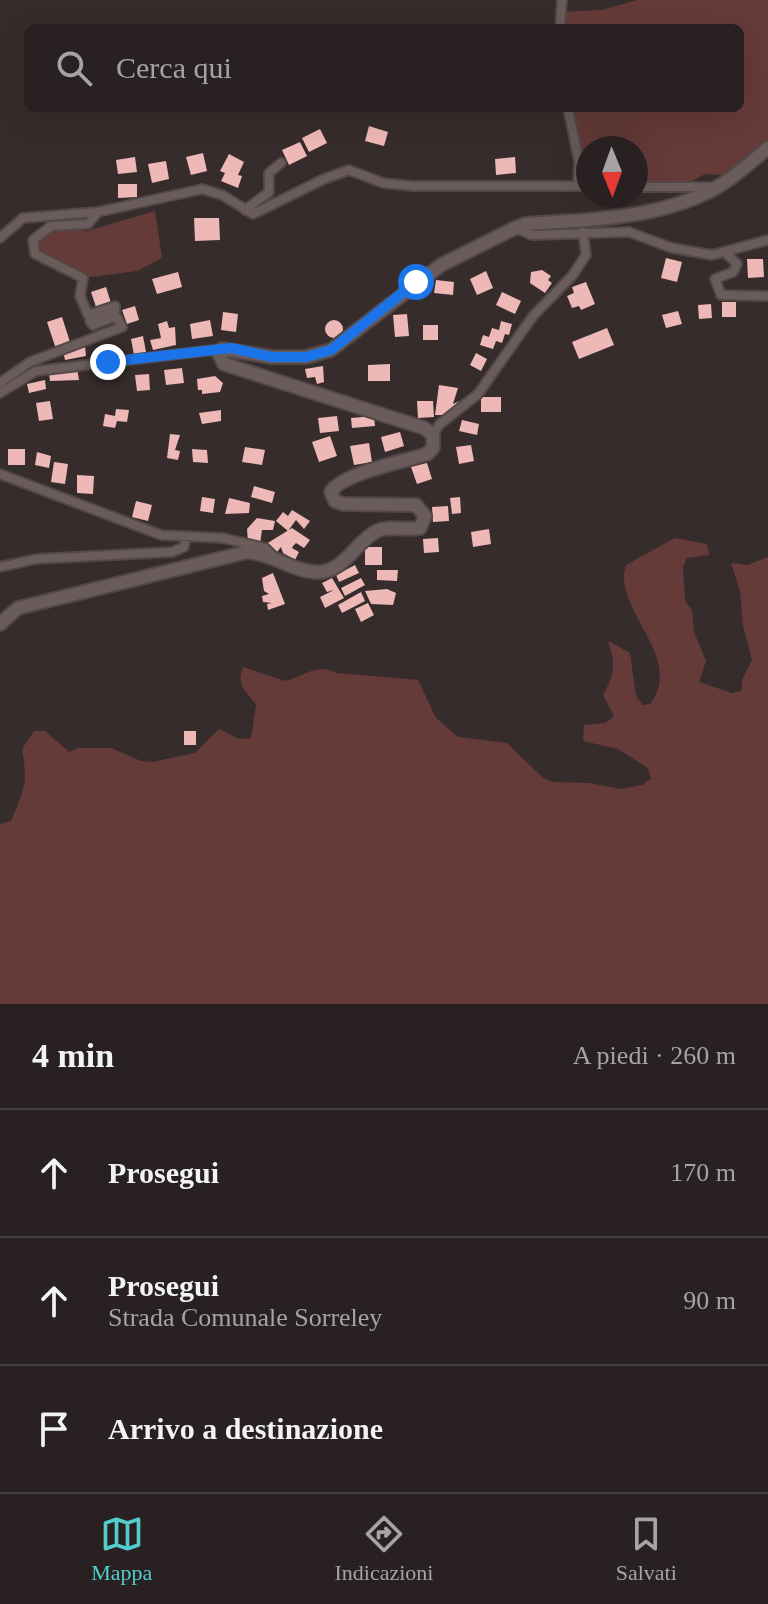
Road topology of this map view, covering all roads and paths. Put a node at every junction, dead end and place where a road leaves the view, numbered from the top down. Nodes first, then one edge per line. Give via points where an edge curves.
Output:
1 (562, 0) edge
2 (560, 24) edge
3 (569, 112) edge
4 (576, 147) edge
5 (768, 148) edge
6 (281, 163) dead end
7 (576, 186) edge
8 (648, 187) edge
9 (718, 187) junction
10 (245, 210) junction
11 (98, 212) junction
12 (515, 228) junction
13 (583, 232) junction
14 (0, 238) edge
15 (768, 240) edge
16 (726, 254) junction
17 (768, 296) edge
18 (222, 349) junction
19 (0, 383) edge
20 (0, 393) edge
21 (433, 435) junction
22 (0, 474) edge
23 (186, 538) junction
24 (272, 555) junction
25 (0, 567) edge
26 (0, 624) edge

1 - 2 street
3 - 4 street
5 - 9 street
6 - 10 street via 269,173 269,192
7 - 10 street via 413,186 383,183 349,170 253,214
8 - 9 street
9 - 12 street via 684,201 606,219
10 - 11 street via 202,189
11 - 14 street via 23,218
11 - 19 street via 88,224 51,226 39,233 33,240 35,254 83,278 80,296 88,315 115,306 115,311 90,321 93,325 116,316 122,327 30,362
12 - 13 street via 532,235
12 - 18 street via 441,265 331,350 306,357 272,357
13 - 16 street via 629,232 685,251
13 - 21 street via 586,255 572,276 533,316 478,394
15 - 16 street
16 - 17 street via 737,264 733,272 715,279 721,295
18 - 20 street via 36,371
18 - 21 street via 224,364
21 - 24 street via 427,454 350,478 331,492 343,504 416,505 425,516 420,528 377,531 324,572
22 - 23 street via 161,535
23 - 24 street via 223,538 265,548
23 - 25 street via 184,547 172,552 36,559
24 - 26 street via 234,554 18,608

